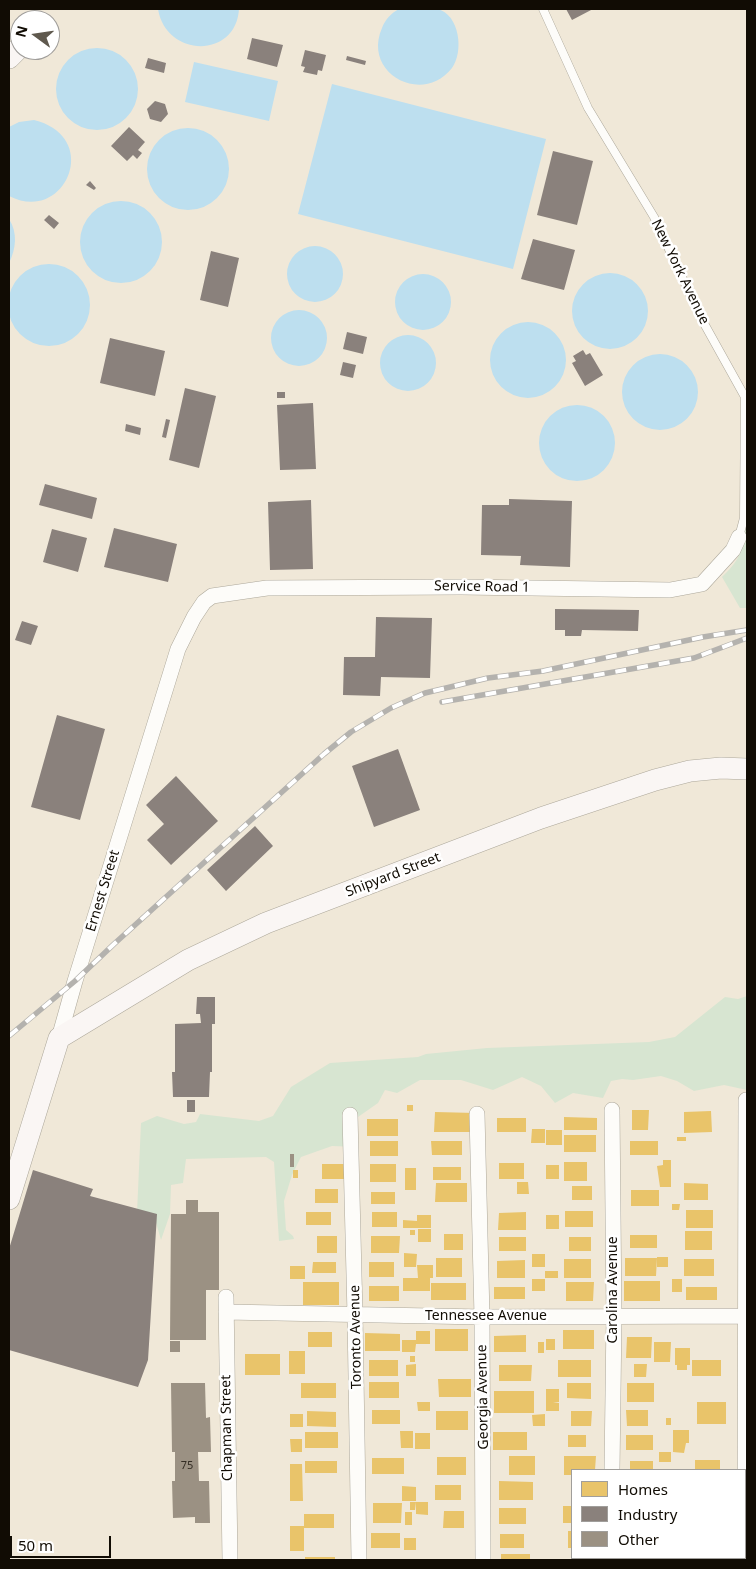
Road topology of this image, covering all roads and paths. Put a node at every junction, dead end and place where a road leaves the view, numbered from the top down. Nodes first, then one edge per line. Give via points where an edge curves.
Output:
1 (543, 9) edge
2 (746, 413) edge
3 (746, 460) edge
4 (736, 544) joint
5 (217, 595) joint
6 (747, 769) edge
7 (59, 1038) junction
8 (746, 1100) dead end
9 (612, 1110) dead end
10 (477, 1114) dead end
11 (350, 1115) dead end
12 (9, 1199) edge
13 (747, 1210) edge
14 (226, 1296) dead end
15 (226, 1312) junction
16 (356, 1315) junction
17 (746, 1316) junction
18 (482, 1317) junction
19 (614, 1317) junction
20 (612, 1469) edge
21 (745, 1469) edge
22 (230, 1560) edge
23 (359, 1560) edge
24 (483, 1560) edge

1 - 2 lane, New York Avenue via 588,108 654,217 701,318 745,397
2 - 3 lane, New York Avenue
3 - 4 lane, New York Avenue via 744,518
4 - 5 street, Service Road 1 via 702,584 670,590 314,587 267,588
5 - 7 street, Ernest Street via 204,602 178,648
6 - 7 street, Shipyard Street via 690,771 655,780 541,818 266,923 188,960
7 - 12 street, Ernest Street
8 - 13 street
9 - 19 street, Carolina Avenue
10 - 18 street, Georgia Avenue
11 - 16 street, Toronto Avenue
13 - 17 street
14 - 15 street, Chapman Street
15 - 16 street, Tennessee Avenue
15 - 22 street, Chapman Street
16 - 18 street, Tennessee Avenue
16 - 23 street, Toronto Avenue
17 - 19 street, Tennessee Avenue
17 - 21 street
18 - 19 street, Tennessee Avenue
18 - 24 street, Georgia Avenue
19 - 20 street, Carolina Avenue

